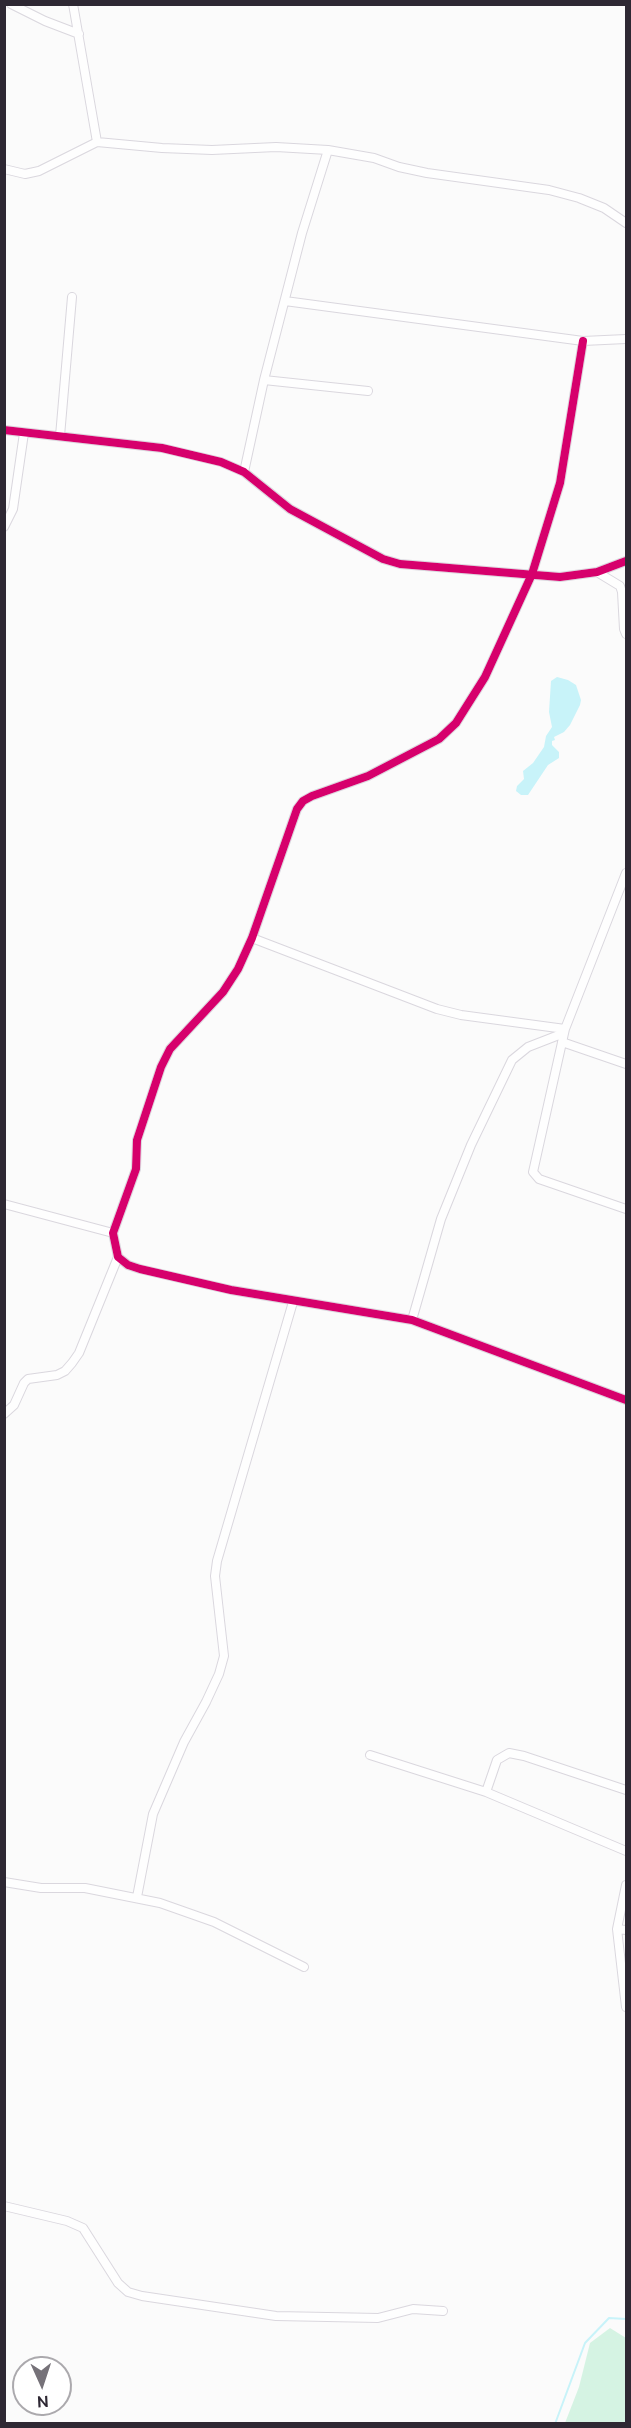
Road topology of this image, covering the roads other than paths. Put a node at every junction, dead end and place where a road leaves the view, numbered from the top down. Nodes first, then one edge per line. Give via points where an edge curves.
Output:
1 (11, 4) edge
2 (73, 4) edge
3 (79, 34) junction
4 (97, 142) junction
5 (328, 150) junction
6 (4, 170) edge
7 (627, 223) edge
8 (72, 297) dead end
9 (285, 301) junction
10 (627, 339) edge
11 (583, 341) junction
12 (264, 380) junction
13 (368, 391) dead end
14 (4, 430) edge
15 (24, 433) junction
16 (60, 436) junction
17 (244, 472) junction
18 (4, 527) edge
19 (627, 561) edge
20 (597, 572) junction
21 (532, 574) junction
22 (627, 634) edge
23 (627, 873) edge
24 (252, 938) junction
25 (563, 1035) junction
26 (627, 1064) edge
27 (4, 1204) edge
28 (627, 1209) edge
29 (112, 1233) junction
30 (118, 1257) junction
31 (294, 1302) junction
32 (412, 1320) junction
33 (627, 1400) edge
34 (4, 1414) edge
35 (370, 1755) dead end
36 (627, 1790) edge
37 (486, 1792) junction
38 (627, 1851) edge
39 (4, 1882) edge
40 (627, 1885) edge
41 (137, 1897) junction
42 (622, 1930) edge
43 (304, 1966) dead end
44 (627, 2007) edge
45 (4, 2206) edge
46 (443, 2311) dead end

1 - 3 street
2 - 3 street
3 - 4 street
4 - 5 street via 212,150
4 - 6 street via 39,171 24,174
5 - 7 street via 427,173 549,190 604,208
5 - 9 street
8 - 16 street
9 - 11 street
9 - 12 street
10 - 11 street
11 - 21 street via 560,483
12 - 13 street
12 - 17 street
14 - 15 street
15 - 16 street
15 - 18 street via 13,508
16 - 17 street via 162,448
17 - 21 street via 290,509 383,559 421,567
19 - 20 street
20 - 21 street via 567,577
20 - 22 street via 620,586
21 - 24 street via 485,677 470,703 439,739 368,776 303,801
23 - 25 street
24 - 25 street via 437,1010
24 - 29 street via 223,992 170,1049 163,1062 137,1140 136,1169
25 - 26 street
25 - 28 street via 533,1172 539,1179
25 - 32 street via 528,1047 512,1060 444,1210
27 - 29 street
29 - 30 street
30 - 31 street via 128,1265 171,1277
30 - 34 street via 72,1363 57,1375 28,1379 14,1405
31 - 32 street
31 - 41 street via 217,1561 215,1576 224,1656 153,1814
32 - 33 street
35 - 37 street
36 - 37 street via 509,1753 497,1760
37 - 38 street
39 - 41 street via 41,1888 85,1888
40 - 42 street
41 - 43 street via 214,1922
42 - 44 street
45 - 46 street via 67,2221 82,2229 117,2283 142,2296 276,2316 378,2318 413,2309

